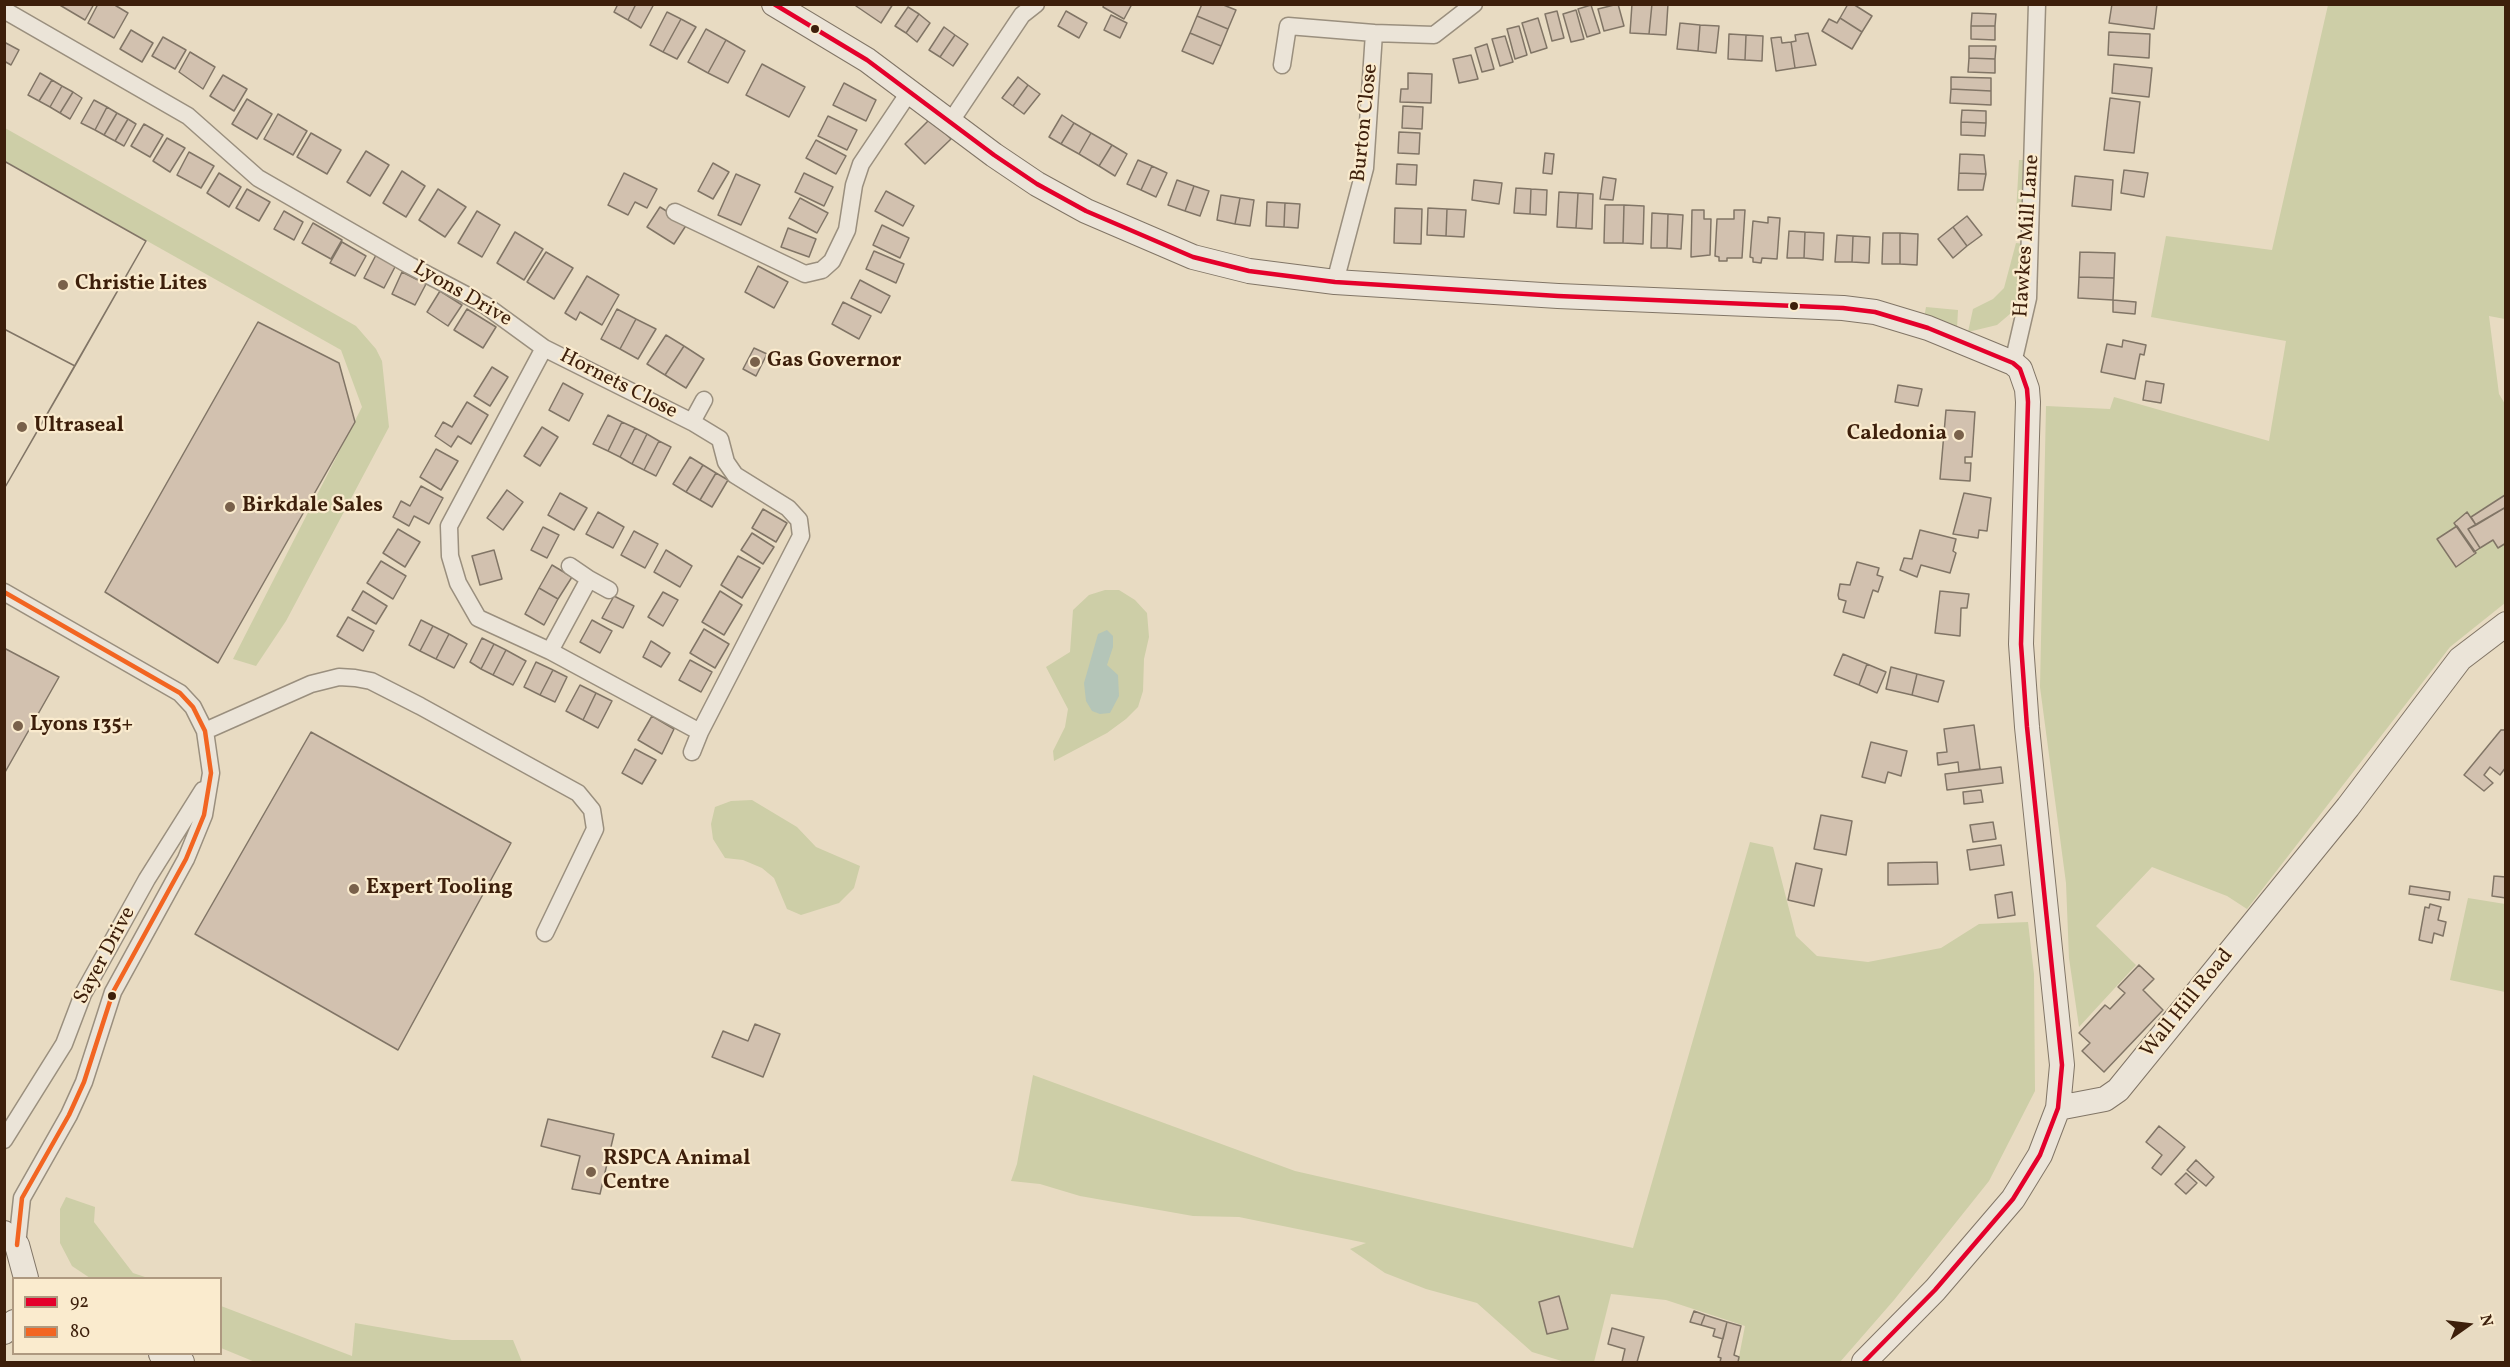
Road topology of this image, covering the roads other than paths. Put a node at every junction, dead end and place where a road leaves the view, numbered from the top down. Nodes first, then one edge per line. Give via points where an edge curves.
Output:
1 (774, 4) edge
2 (1036, 4) edge
3 (1474, 4) edge
4 (2037, 4) edge
5 (4, 10) edge
6 (1374, 33) junction
7 (1282, 65) dead end
8 (910, 91) junction
9 (951, 121) junction
10 (675, 212) dead end
11 (1335, 282) junction
12 (544, 348) junction
13 (2013, 363) junction
14 (704, 400) dead end
15 (692, 422) junction
16 (570, 566) dead end
17 (589, 579) junction
18 (609, 590) dead end
19 (4, 592) edge
20 (2505, 624) edge
21 (550, 651) junction
22 (205, 731) junction
23 (700, 732) junction
24 (692, 752) dead end
25 (211, 773) junction
26 (545, 933) dead end
27 (2058, 1108) junction
28 (4, 1140) edge
29 (23, 1260) edge
30 (166, 1355) edge
31 (182, 1362) edge
32 (1864, 1362) edge

1 - 8 street
2 - 9 street via 1022,15
3 - 6 street, Burton Close via 1434,35
4 - 13 street, Hawkes Mill Lane via 2028,298
5 - 12 street, Lyons Drive via 188,116 258,178 485,305
6 - 7 street, Burton Close via 1288,26
6 - 11 street, Burton Close via 1365,168
8 - 9 street
8 - 10 street via 861,164 847,230 832,261 822,270 805,274
9 - 11 street via 1037,184 1136,235 1192,257 1249,271
11 - 13 street via 1844,308 1901,319
12 - 15 street, Hornets Close
12 - 21 street via 449,526 450,556 458,583 478,618
13 - 27 street via 2024,378 2028,402 2021,644 2062,1065
14 - 15 street, Hornets Close
15 - 23 street, Hornets Close via 720,439 726,462 735,475 788,508 799,520 801,536
16 - 17 street
17 - 18 street
17 - 21 street
19 - 22 street, Sayer Drive via 180,693 193,707
20 - 27 street, Wall Hill Road via 2460,659 2348,807 2118,1090 2105,1100
21 - 23 street
22 - 25 street, Sayer Drive
22 - 26 street via 311,684 339,677 355,678 371,681 420,706 578,793 592,810 595,829
23 - 24 street
25 - 28 street, Sayer Drive via 196,805 147,879 83,994 64,1044
25 - 29 street, Sayer Drive via 204,815 186,859 113,992 84,1082 22,1198
27 - 32 street via 2040,1155 2013,1199 1935,1290
30 - 31 street

